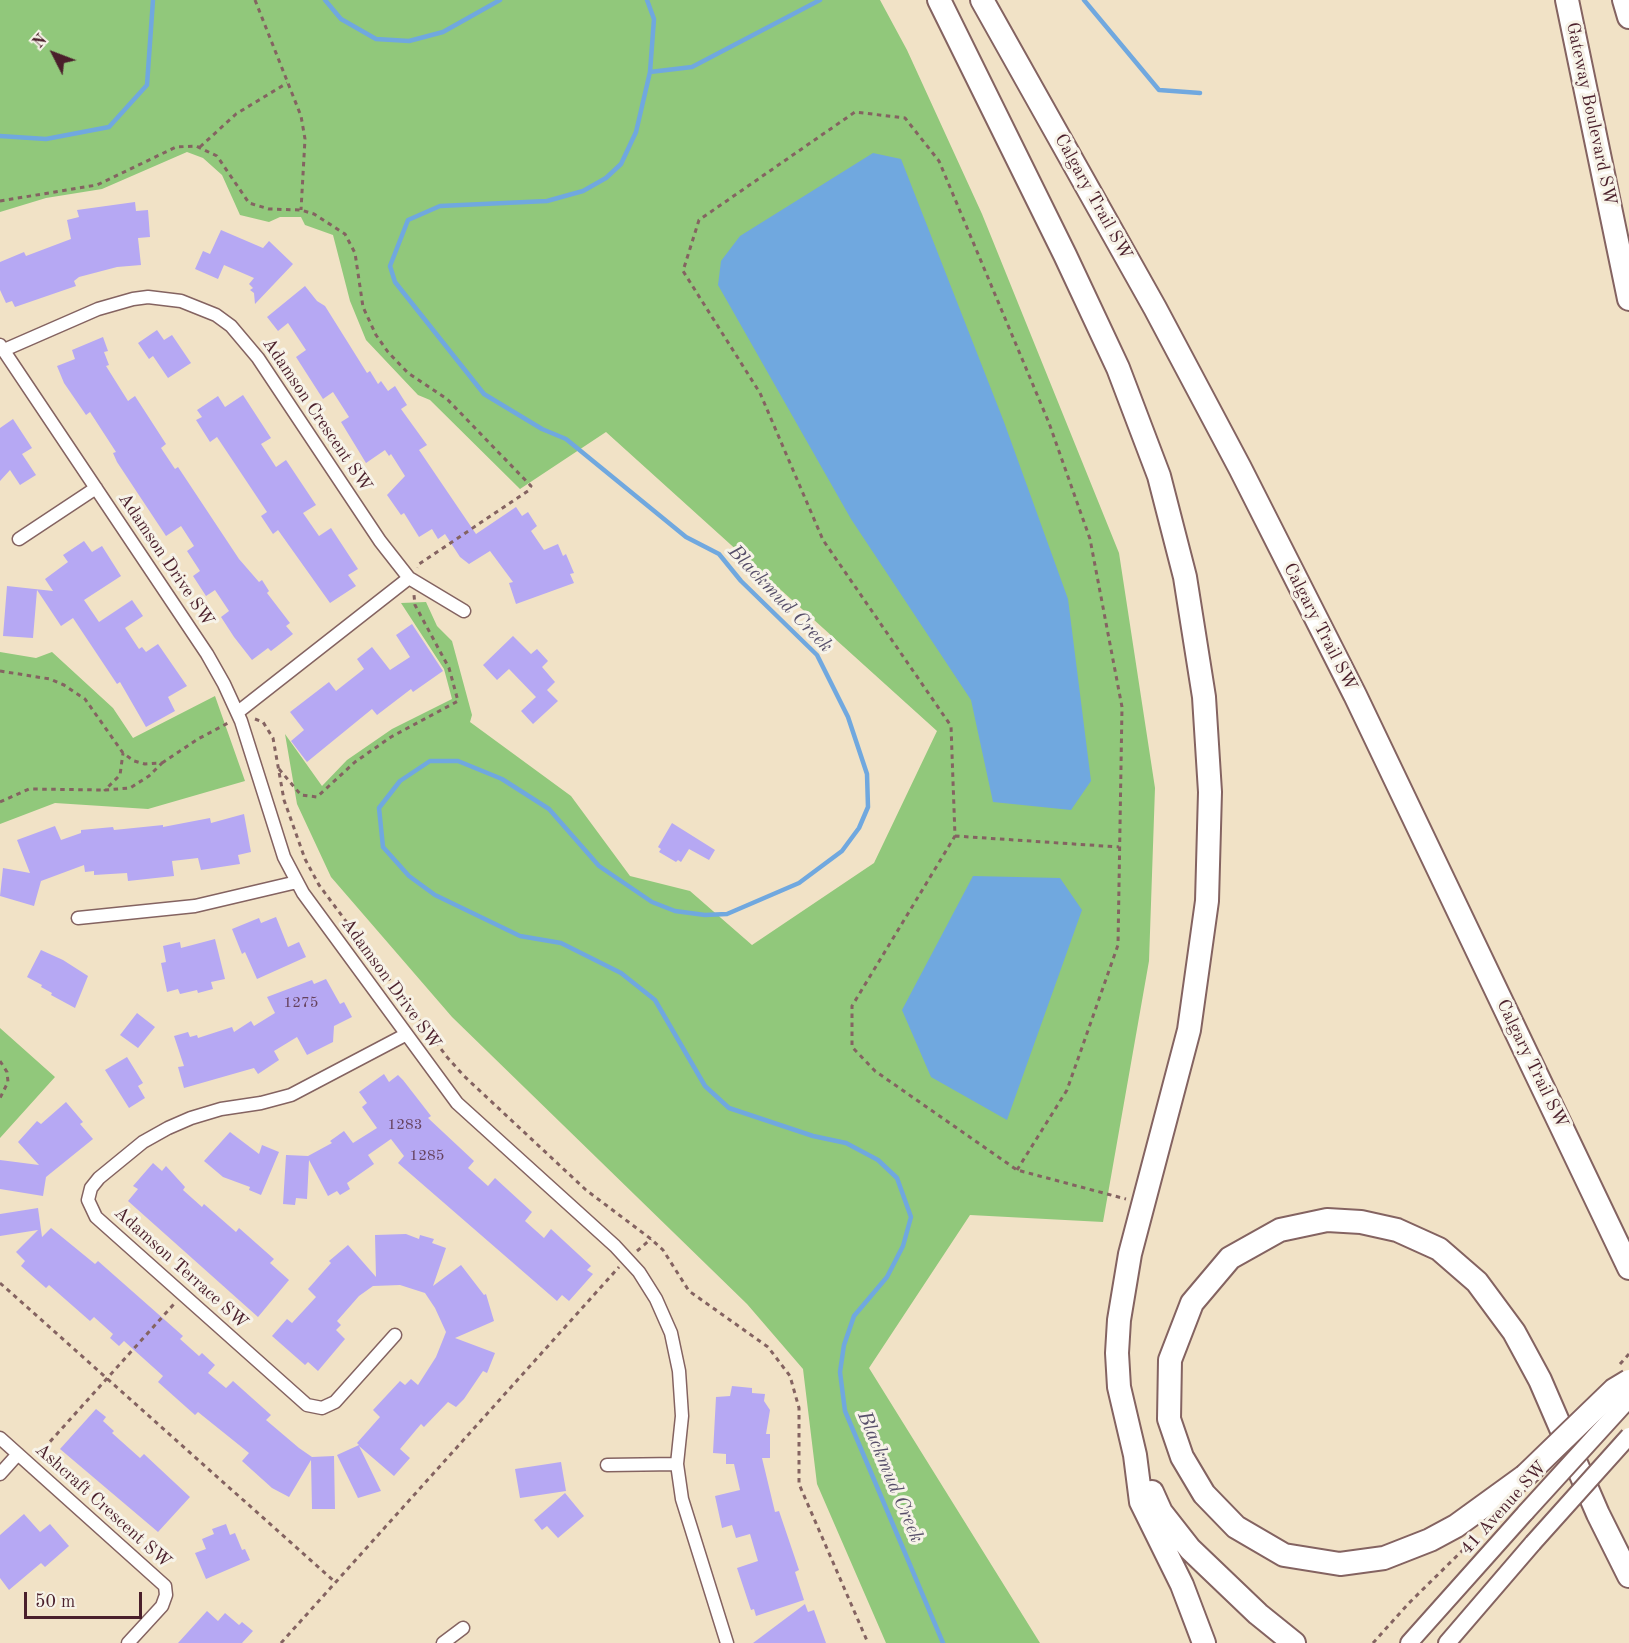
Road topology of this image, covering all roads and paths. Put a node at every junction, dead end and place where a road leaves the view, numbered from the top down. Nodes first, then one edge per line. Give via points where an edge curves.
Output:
1 (255, 0) edge
2 (939, 0) edge
3 (982, 0) edge
4 (1567, 0) edge
5 (1624, 0) edge
6 (1629, 17) edge
7 (287, 83) junction
8 (200, 147) junction
9 (0, 201) edge
10 (301, 210) junction
11 (1629, 298) edge
12 (2, 347) edge
13 (96, 488) junction
14 (19, 539) dead end
15 (419, 564) dead end
16 (408, 578) junction
17 (414, 597) dead end
18 (464, 611) dead end
19 (0, 671) edge
20 (238, 712) junction
21 (255, 718) dead end
22 (229, 723) dead end
23 (123, 753) junction
24 (162, 763) junction
25 (277, 767) junction
26 (105, 790) junction
27 (0, 802) edge
28 (955, 836) junction
29 (1119, 847) junction
30 (297, 882) junction
31 (78, 918) dead end
32 (405, 1035) junction
33 (0, 1061) edge
34 (0, 1098) edge
35 (1017, 1170) junction
36 (1143, 1203) junction
37 (651, 1239) junction
38 (634, 1254) dead end
39 (620, 1267) dead end
40 (1629, 1269) edge
41 (0, 1283) edge
42 (183, 1293) junction
43 (395, 1335) dead end
44 (107, 1378) junction
45 (1629, 1381) edge
46 (1629, 1399) edge
47 (1629, 1436) edge
48 (0, 1438) edge
49 (18, 1454) junction
50 (1135, 1455) junction
51 (30, 1464) junction
52 (677, 1464) junction
53 (607, 1465) dead end
54 (0, 1474) edge
55 (1629, 1576) edge
56 (335, 1582) junction
57 (463, 1628) dead end
58 (128, 1643) edge
59 (281, 1643) edge
60 (443, 1643) edge
61 (727, 1643) edge
62 (867, 1643) edge
63 (1204, 1643) edge
64 (1294, 1643) edge
65 (1409, 1643) edge
66 (1446, 1643) edge

1 - 7 path
2 - 36 highway via 1118,369 1160,476 1185,577 1204,697 1210,792 1207,901 1189,1030
3 - 40 highway, Calgary Trail SW via 1155,308 1261,509 1355,695
4 - 11 highway, Gateway Boulevard SW
5 - 6 highway
7 - 8 path via 245,107
7 - 10 path via 297,103 305,139
8 - 9 path via 176,147 97,185
8 - 10 path via 217,156 249,203
10 - 15 path via 336,227 350,241 358,264 363,306 387,352 447,399 531,486
12 - 13 street, Adamson Drive SW
12 - 16 street, Adamson Crescent SW via 133,299 181,301 216,315 231,326 258,358
13 - 14 street, Adamson Drive SW
13 - 20 street, Adamson Drive SW via 207,654
16 - 18 street, Adamson Crescent SW
16 - 20 street
17 - 25 path via 449,668 458,701 390,737 316,797 301,795
19 - 23 path via 50,679 76,692 106,725
20 - 30 street, Adamson Drive SW via 279,842
21 - 25 path via 263,722 273,738
22 - 24 path
23 - 24 path via 145,764
23 - 26 path via 120,775
24 - 26 path via 130,788
25 - 37 path via 284,800 305,859 319,885 410,1010 484,1096 606,1207
26 - 27 path via 29,789
28 - 29 path
28 - 29 path via 951,726 823,540 760,393 683,271 699,220 855,112 905,118 939,161 1056,444 1090,539 1122,707
28 - 35 path via 852,1006 852,1047 875,1071
29 - 35 path via 1118,945 1067,1090
30 - 31 street via 195,906
30 - 32 street, Adamson Drive SW
32 - 42 street, Adamson Terrace SW via 291,1095 221,1109 168,1128 95,1182 88,1200 92,1212
32 - 52 street, Adamson Drive SW via 464,1110 615,1246 647,1284 670,1333 679,1371 682,1416
33 - 34 path via 8,1082
35 - 36 path
36 - 50 highway via 1130,1254 1117,1353 1119,1387
37 - 38 path
37 - 62 path via 663,1250 689,1291 768,1347 790,1376 799,1408 799,1484
39 - 56 path
41 - 44 path
42 - 43 street, Adamson Terrace SW via 314,1408 335,1402
42 - 44 path
44 - 51 path
44 - 56 path
45 - 55 highway, bridge via 1614,1390 1525,1476 1456,1526 1384,1558 1340,1563 1284,1555 1236,1527 1204,1494 1182,1457 1168,1419 1170,1360 1192,1303 1230,1258 1280,1230 1327,1220 1397,1230 1438,1249 1477,1282 1514,1332 1540,1380 1598,1514
46 - 65 main road, 41 Avenue SW, bridge
47 - 66 main road, bridge
48 - 49 street, Ashcraft Crescent SW
49 - 51 street, Ashcraft Crescent SW
49 - 54 street, Ashcraft Crescent SW
50 - 63 highway via 1141,1502 1182,1585
50 - 64 highway via 1161,1512 1190,1549
51 - 58 street, Ashcraft Crescent SW via 165,1586 162,1606
52 - 53 street
52 - 61 street, Adamson Drive SW via 688,1526
56 - 59 path
57 - 60 street

